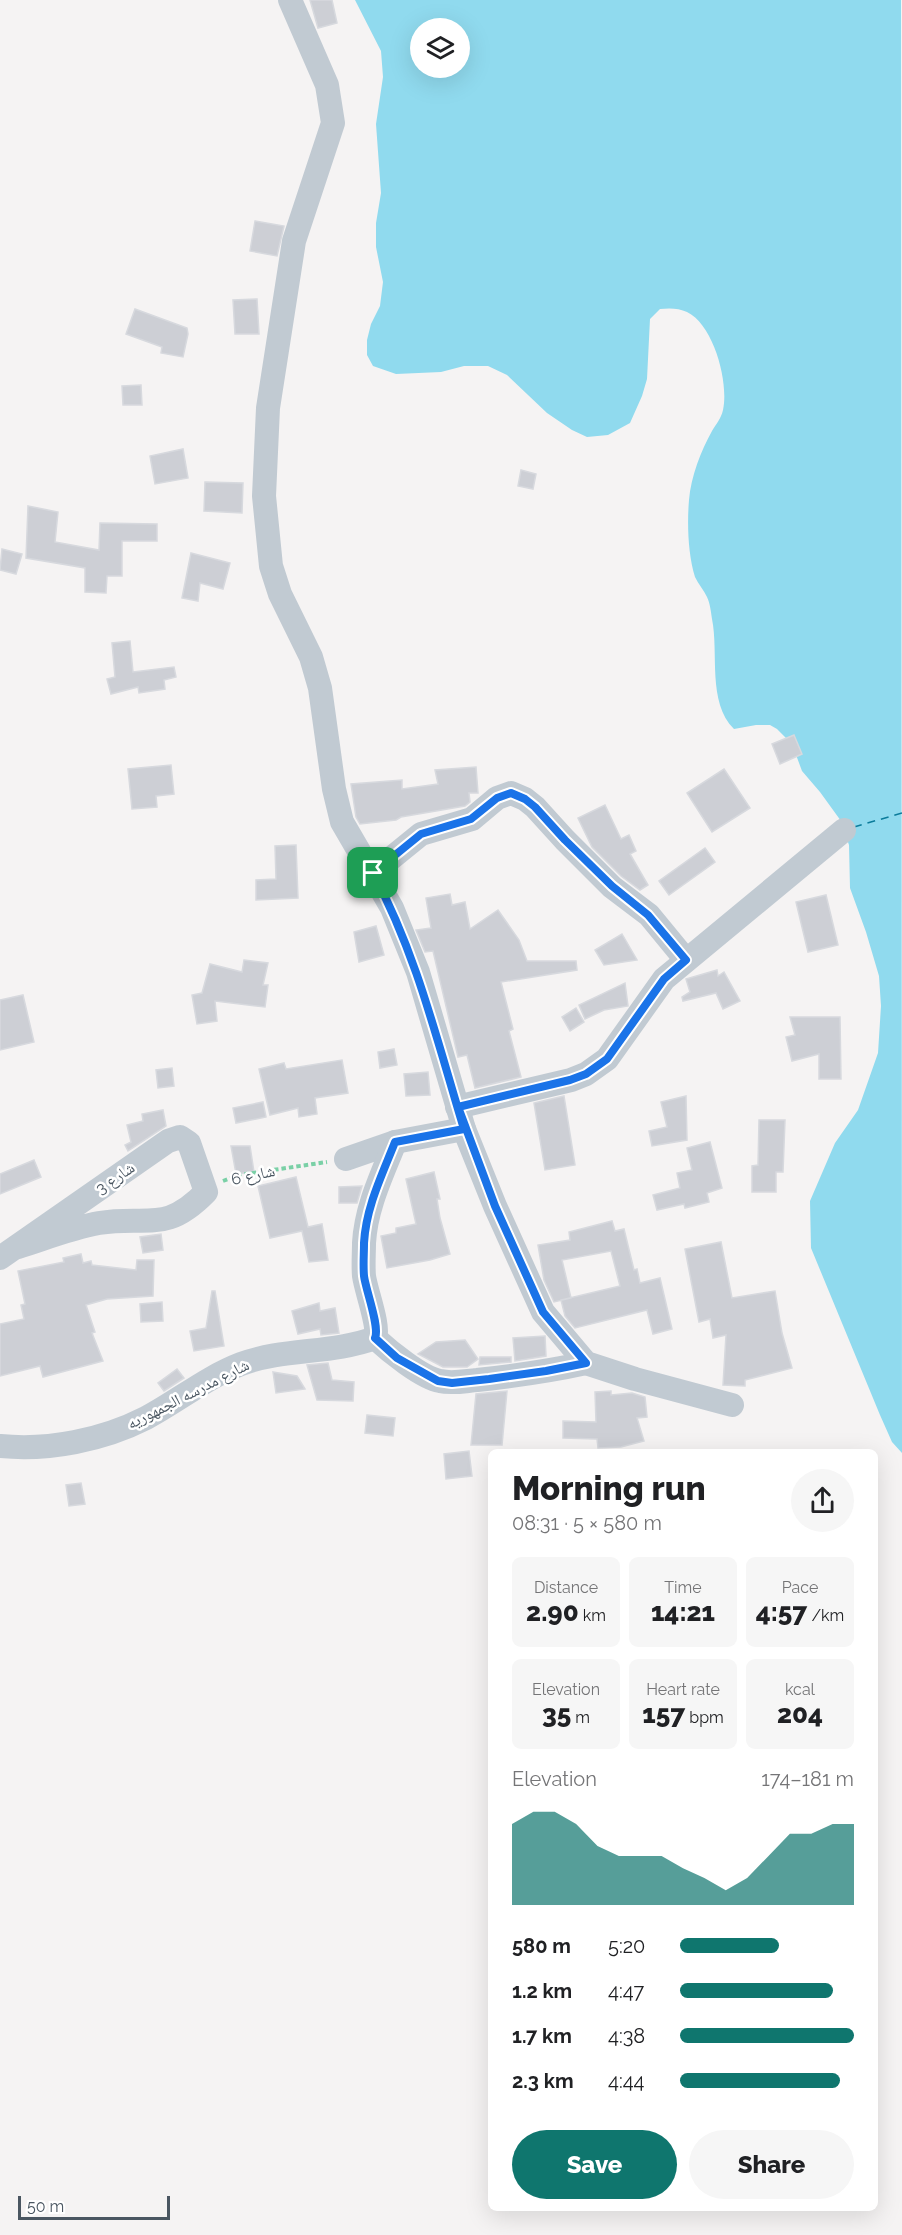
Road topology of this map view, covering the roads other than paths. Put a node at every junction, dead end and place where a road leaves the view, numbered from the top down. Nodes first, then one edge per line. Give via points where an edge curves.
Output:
1 (291, 0) edge
2 (844, 830) dead end
3 (373, 873) junction
4 (686, 960) junction
5 (461, 1118) junction
6 (395, 1142) junction
7 (346, 1159) road end
8 (9, 1252) edge
9 (375, 1338) junction
10 (586, 1363) junction
11 (732, 1405) dead end
12 (0, 1446) edge

1 - 3 street via 327,85 333,123 294,241 268,408 264,495 272,566 280,594 311,657 320,688 342,822
2 - 4 street
3 - 4 street via 421,834 471,819 497,798 511,793 535,807 612,886 648,915
3 - 5 street via 418,972
4 - 5 street via 664,979 607,1059 592,1070
5 - 6 street
5 - 10 street via 543,1312
6 - 7 street
6 - 9 street via 370,1203 364,1242 364,1276 378,1332
8 - 8 street, شارع 3 via 100,1223 159,1221 185,1210 206,1192 189,1143 185,1138 174,1138
9 - 10 street via 397,1358 438,1381 452,1383
9 - 12 street, شارع مدرسه الجمهوريه via 321,1350 271,1355 240,1365 144,1419 101,1436 56,1445
10 - 11 street

